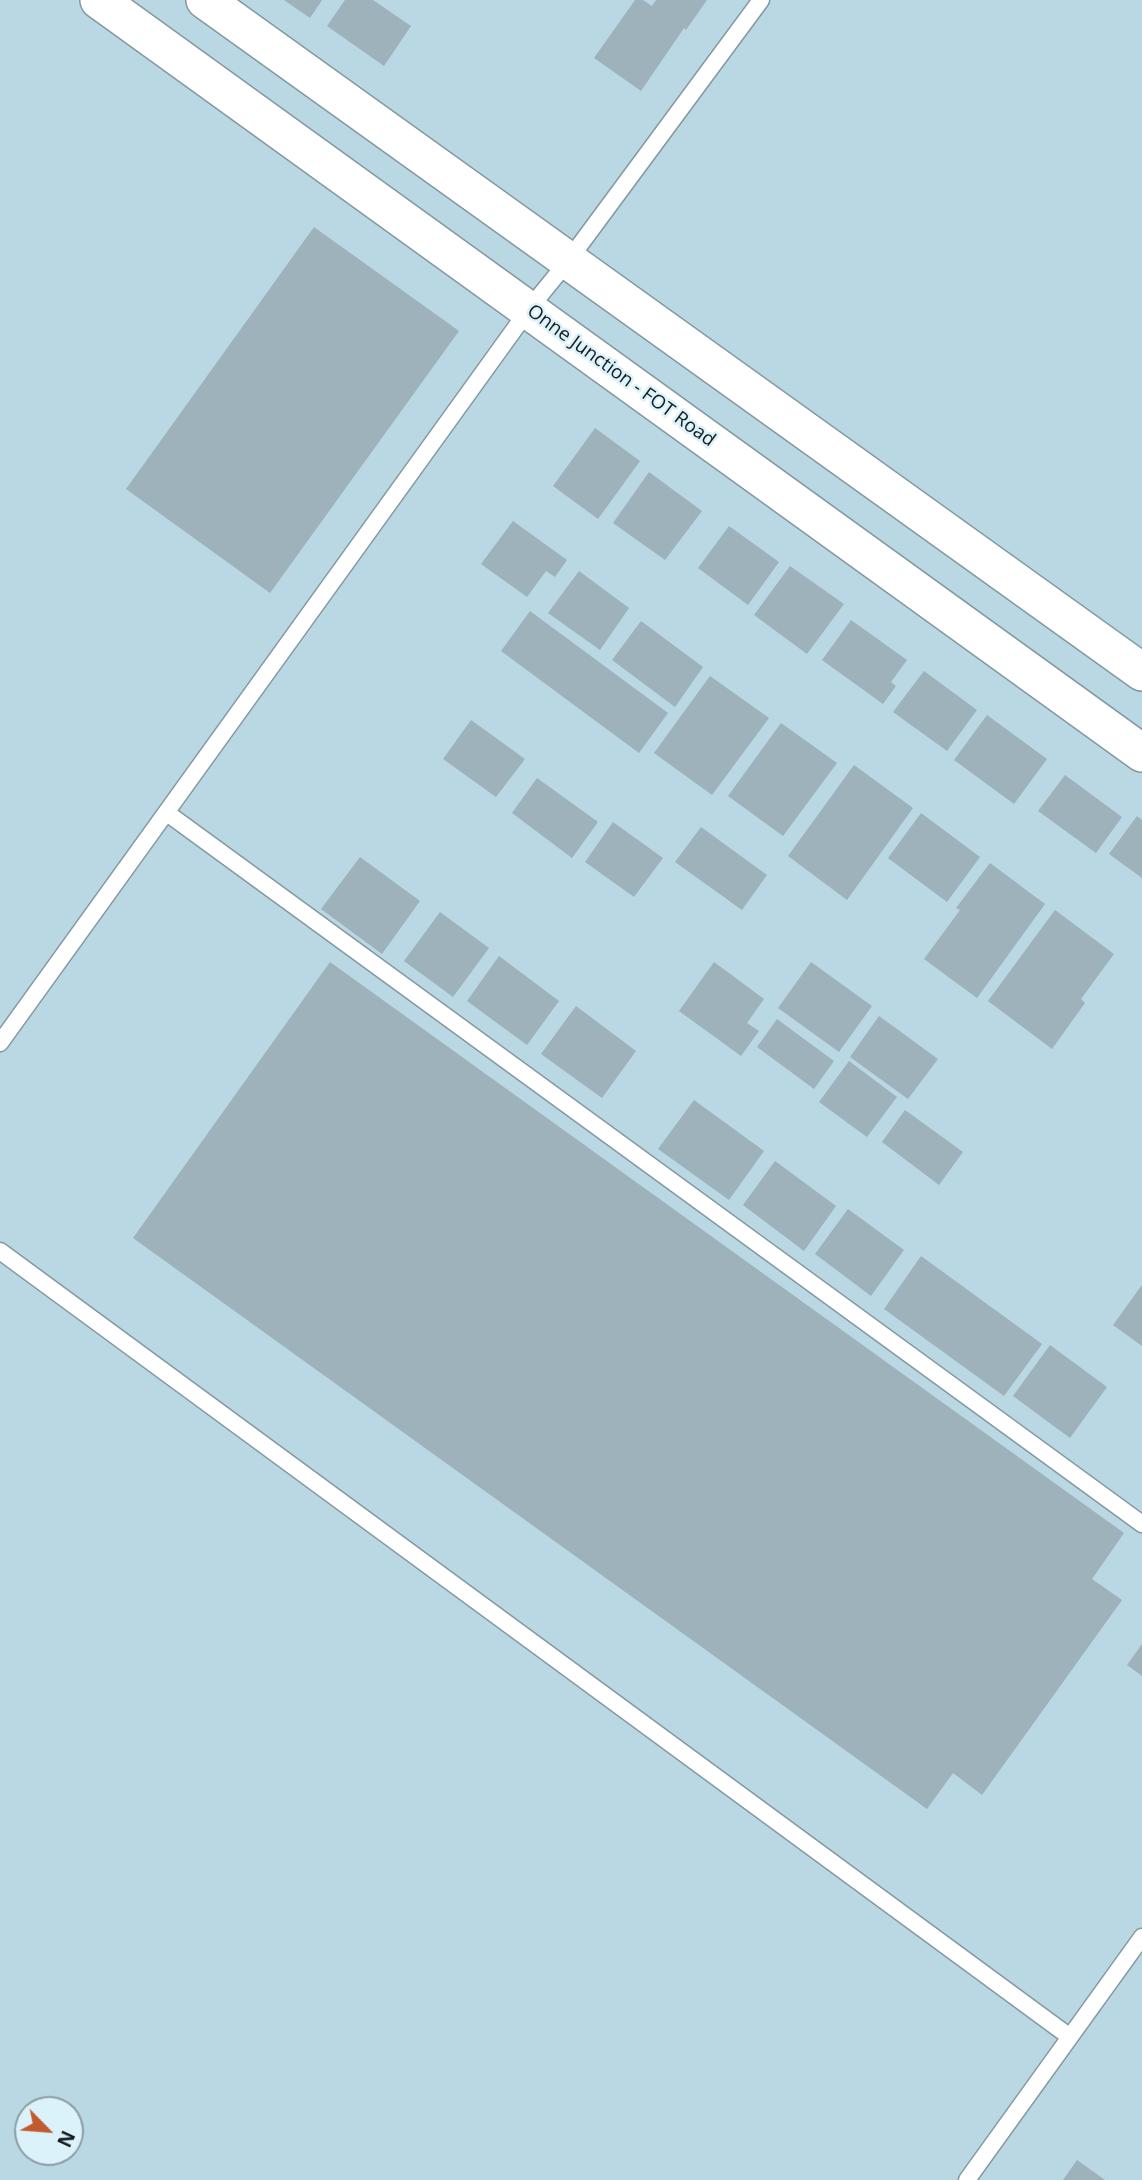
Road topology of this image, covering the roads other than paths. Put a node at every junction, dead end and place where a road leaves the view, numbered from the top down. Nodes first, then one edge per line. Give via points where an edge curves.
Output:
1 (99, 0) edge
2 (205, 0) edge
3 (761, 0) edge
4 (568, 261) junction
5 (529, 309) junction
6 (1142, 672) edge
7 (1142, 753) edge
8 (167, 813) junction
9 (0, 1044) edge
10 (0, 1251) edge
11 (1142, 1524) edge
12 (1142, 1937) edge
13 (1070, 2037) junction
14 (967, 2180) edge

1 - 5 street, Onne Junction - FOT Road
2 - 4 street
3 - 4 lane
4 - 5 lane
4 - 6 street
5 - 7 street, Onne Junction - FOT Road
5 - 8 lane
8 - 9 lane
8 - 11 lane
10 - 13 lane
12 - 13 lane
13 - 14 lane

